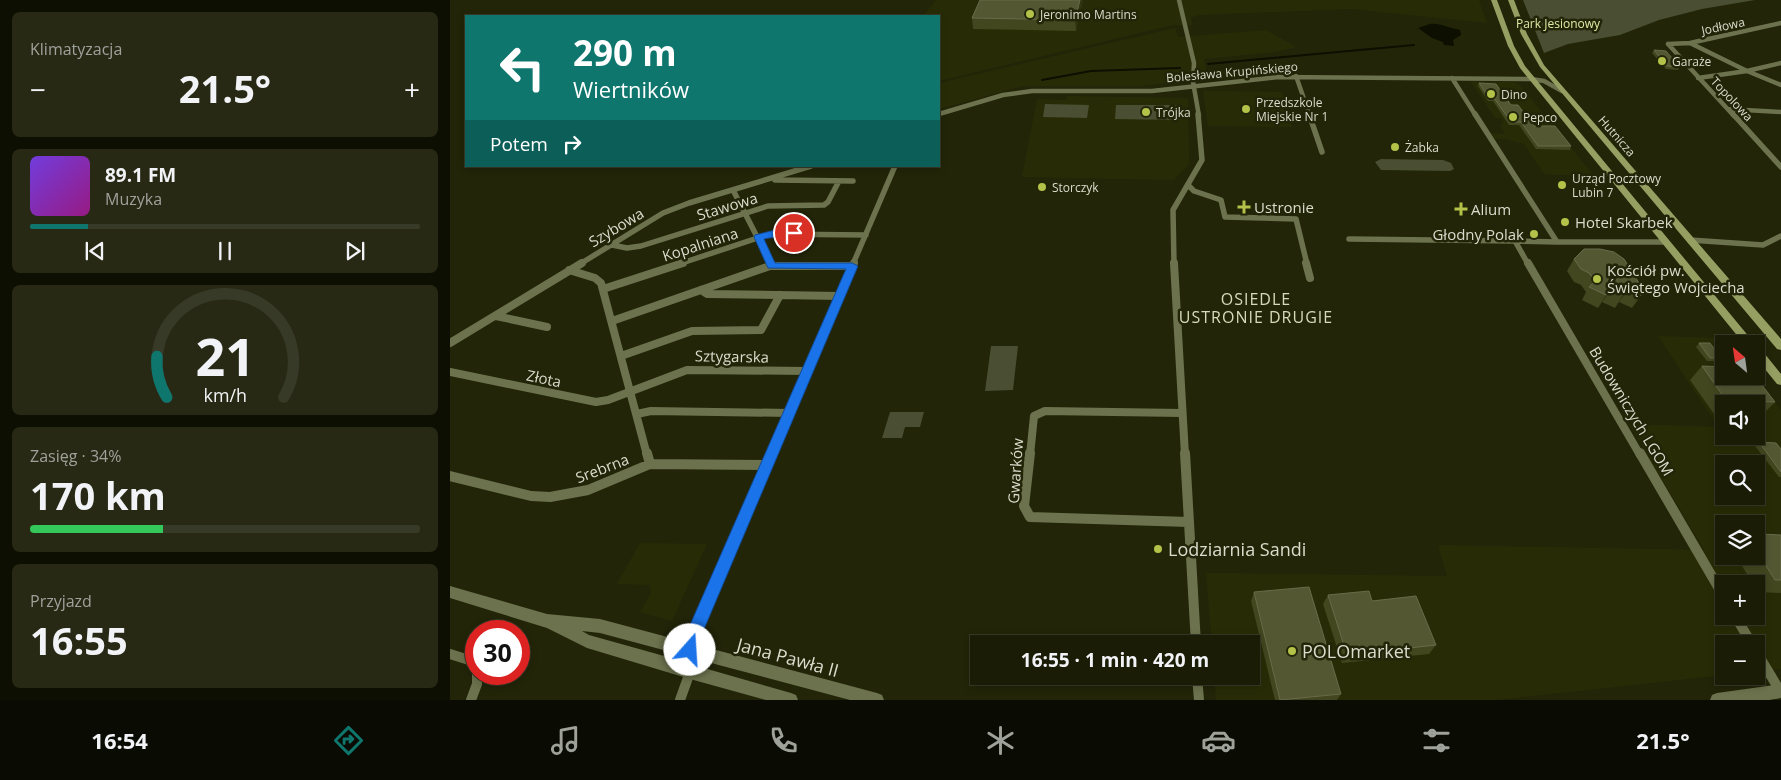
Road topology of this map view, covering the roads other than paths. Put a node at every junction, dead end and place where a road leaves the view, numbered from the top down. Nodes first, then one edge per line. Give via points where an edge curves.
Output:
1 (1180, 0) edge
2 (1494, 0) edge
3 (1511, 0) edge
4 (1781, 23) edge
5 (1690, 43) junction
6 (1668, 44) joint
7 (1781, 63) edge
8 (1542, 66) junction
9 (1747, 71) junction
10 (1296, 76) junction
11 (1452, 78) junction
12 (1698, 78) junction
13 (1531, 79) junction
14 (1781, 86) edge
15 (1194, 87) junction
16 (1562, 91) junction
17 (1728, 109) junction
18 (1781, 112) edge
19 (940, 114) edge
20 (1322, 152) dead end
21 (1781, 166) edge
22 (808, 167) edge
23 (895, 167) edge
24 (770, 178) junction
25 (839, 180) junction
26 (853, 181) dead end
27 (1188, 185) junction
28 (733, 190) junction
29 (745, 213) junction
30 (866, 235) junction
31 (1781, 236) edge
32 (759, 237) junction
33 (1349, 239) dead end
34 (1690, 240) junction
35 (1515, 241) junction
36 (1556, 242) junction
37 (1666, 242) junction
38 (612, 244) junction
39 (772, 266) junction
40 (852, 266) junction
41 (569, 270) junction
42 (1310, 278) dead end
43 (603, 289) junction
44 (701, 290) junction
45 (780, 295) junction
46 (840, 296) junction
47 (496, 316) junction
48 (612, 321) junction
49 (547, 327) dead end
50 (1743, 335) edge
51 (450, 344) edge
52 (1781, 346) edge
53 (621, 356) junction
54 (1765, 362) edge
55 (808, 371) junction
56 (450, 372) edge
57 (1781, 381) edge
58 (631, 390) junction
59 (789, 413) junction
60 (1182, 413) junction
61 (637, 414) junction
62 (650, 464) junction
63 (767, 466) junction
64 (450, 476) edge
65 (1189, 522) junction
66 (1715, 581) edge
67 (450, 592) edge
68 (547, 620) junction
69 (1195, 635) edge
70 (690, 650) junction
71 (450, 654) edge
72 (465, 659) edge
73 (1765, 666) edge
74 (690, 672) junction
75 (477, 685) edge
76 (1197, 685) edge
77 (1781, 692) edge
78 (472, 700) edge
79 (680, 700) edge
80 (791, 700) edge
81 (877, 700) edge
82 (1198, 700) edge
83 (1718, 700) edge

1 - 15 street via 1194,64
2 - 13 main road, Hutnicza via 1511,46
3 - 8 main road, Hutnicza via 1528,44
4 - 5 street, Jodłowa
5 - 6 street, Jodłowa
5 - 9 street
6 - 12 street, Topolowa
7 - 9 street
8 - 13 street via 1541,75
8 - 16 main road, Hutnicza
9 - 12 street
9 - 14 street
10 - 11 street, Bolesława Krupińskiego
10 - 15 street, Bolesława Krupińskiego
10 - 20 street
11 - 13 street, Bolesława Krupińskiego
11 - 36 street
12 - 17 street, Topolowa
13 - 16 street, Bolesława Krupińskiego
13 - 37 main road, Hutnicza
15 - 19 street, Bolesława Krupińskiego via 1112,92 1018,92
15 - 27 street via 1202,160
16 - 34 main road, Hutnicza
17 - 18 street
17 - 21 street, Topolowa
22 - 24 street, Szybowa
23 - 30 street
24 - 25 street, Stawowa
24 - 28 street, Szybowa
25 - 26 street, Stawowa
25 - 29 street, Stawowa via 829,202 823,205 773,206
27 - 42 street via 1194,191 1221,200 1225,217 1296,219
27 - 60 street via 1173,210 1172,241
28 - 29 street
28 - 38 street, Szybowa via 670,210
29 - 32 street
29 - 38 street, Stawowa via 641,246 627,248
30 - 32 street, Kopalniana via 775,233
30 - 40 street
31 - 34 street via 1763,244
32 - 39 street
32 - 43 street, Kopalniana
33 - 35 street
34 - 52 main road, Hutnicza
35 - 36 street
35 - 66 street, Budowniczych LGOM
36 - 37 street
37 - 50 main road, Hutnicza
38 - 41 street, Szybowa
39 - 40 street
39 - 44 street
40 - 46 street
41 - 43 street via 598,279
41 - 47 street, Szybowa
43 - 48 street
44 - 45 street via 708,294
44 - 48 street
45 - 46 street
45 - 53 street, Sztygarska via 761,330 692,330
46 - 55 street
47 - 49 street
47 - 51 street, Szybowa
48 - 53 street
53 - 58 street
54 - 57 main road
55 - 58 street, Sztygarska via 689,369
55 - 59 street
56 - 58 street, Złota via 592,402 606,401
58 - 61 street
59 - 61 street via 651,411
59 - 63 street
60 - 65 street
60 - 65 street, Gwarków via 1045,411 1034,416 1024,506 1030,517
61 - 62 street
62 - 63 street, Srebrna
62 - 64 street, Srebrna via 588,490 553,497 531,496
63 - 70 street via 691,641
65 - 69 street
67 - 68 street, Jana Pawła II
68 - 70 street, Jana Pawła II via 600,626
68 - 74 street, Jana Pawła II via 587,642
70 - 74 street
70 - 81 street, Jana Pawła II
71 - 72 street
73 - 77 street
74 - 79 street
74 - 80 street, Jana Pawła II
75 - 78 street
76 - 82 street
77 - 83 street

